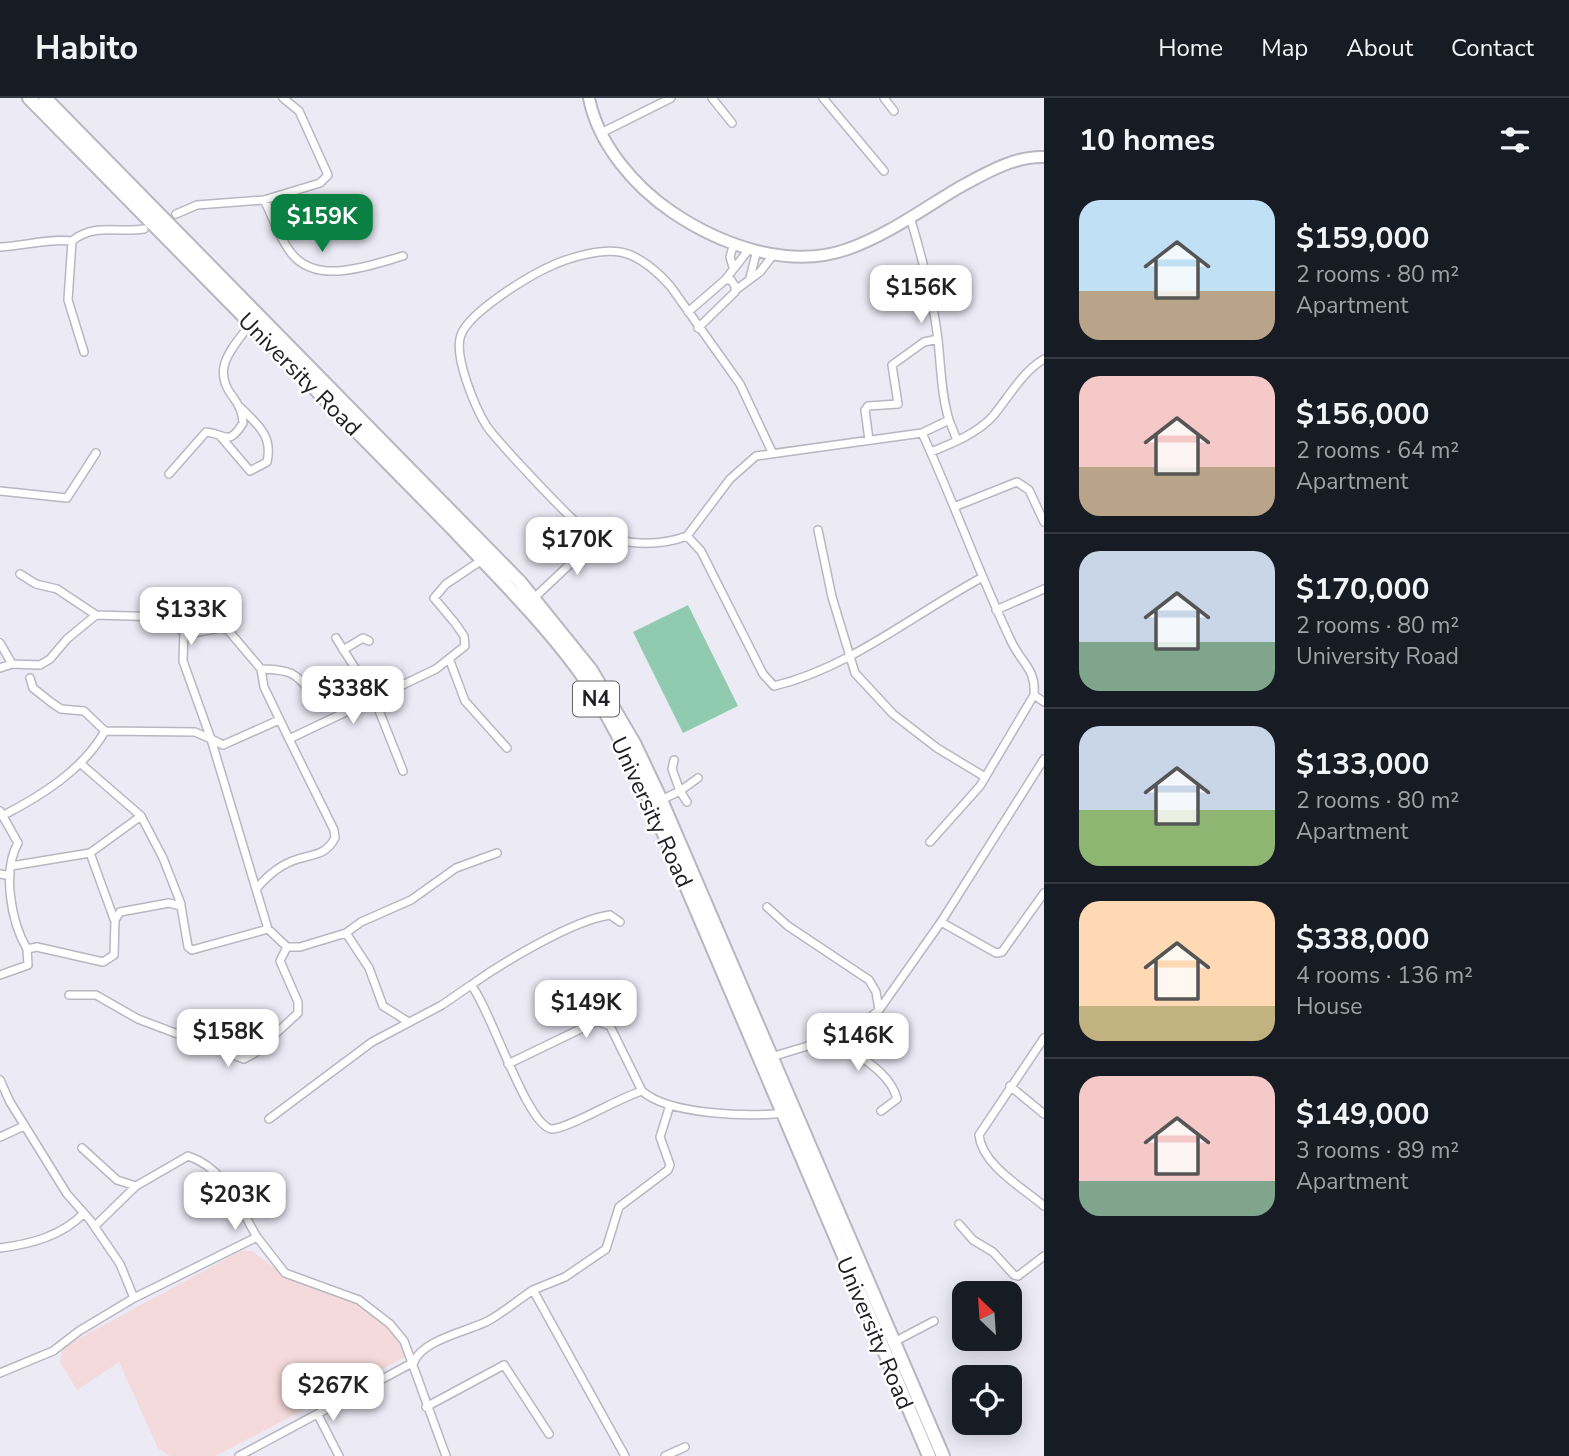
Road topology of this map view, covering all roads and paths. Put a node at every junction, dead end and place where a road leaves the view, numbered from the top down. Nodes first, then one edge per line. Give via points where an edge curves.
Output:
1 (29, 98) edge
2 (46, 98) edge
3 (283, 98) edge
4 (589, 98) edge
5 (671, 98) edge
6 (712, 98) edge
7 (823, 98) edge
8 (884, 98) edge
9 (894, 111) dead end
10 (732, 123) dead end
11 (601, 133) junction
12 (1044, 157) edge
13 (884, 171) dead end
14 (264, 200) junction
15 (176, 214) dead end
16 (910, 217) junction
17 (144, 229) dead end
18 (72, 241) junction
19 (734, 243) junction
20 (0, 247) edge
21 (754, 249) junction
22 (773, 255) junction
23 (402, 256) dead end
24 (733, 267) junction
25 (750, 278) junction
26 (725, 280) junction
27 (737, 289) junction
28 (688, 312) junction
29 (252, 322) junction
30 (698, 328) junction
31 (938, 339) junction
32 (84, 352) dead end
33 (1044, 359) edge
34 (239, 404) junction
35 (948, 421) junction
36 (922, 433) junction
37 (221, 437) junction
38 (869, 440) junction
39 (957, 440) junction
40 (772, 452) junction
41 (931, 452) junction
42 (96, 453) dead end
43 (169, 474) dead end
44 (0, 491) edge
45 (954, 507) junction
46 (1044, 522) edge
47 (456, 524) junction
48 (818, 530) dead end
49 (601, 535) junction
50 (687, 536) junction
51 (482, 560) junction
52 (20, 574) dead end
53 (983, 577) junction
54 (1044, 589) edge
55 (534, 598) junction
56 (996, 610) junction
57 (96, 615) junction
58 (184, 632) junction
59 (336, 638) dead end
60 (369, 641) dead end
61 (0, 643) edge
62 (343, 650) junction
63 (850, 655) junction
64 (450, 661) junction
65 (12, 664) junction
66 (0, 668) edge
67 (261, 669) junction
68 (1044, 675) edge
69 (30, 678) dead end
70 (1035, 679) junction
71 (1034, 695) junction
72 (374, 698) junction
73 (1044, 702) edge
74 (279, 720) junction
75 (105, 731) junction
76 (211, 739) junction
77 (289, 739) junction
78 (507, 748) dead end
79 (1044, 759) edge
80 (674, 760) dead end
81 (80, 762) junction
82 (403, 771) dead end
83 (1034, 773) junction
84 (985, 777) junction
85 (698, 778) dead end
86 (1044, 779) edge
87 (680, 791) junction
88 (661, 800) junction
89 (687, 802) dead end
90 (1, 813) edge
91 (141, 816) junction
92 (930, 842) dead end
93 (90, 853) junction
94 (497, 853) dead end
95 (11, 866) junction
96 (0, 874) edge
97 (10, 876) junction
98 (257, 888) junction
99 (1044, 893) edge
100 (181, 906) junction
101 (767, 906) dead end
102 (115, 920) junction
103 (620, 922) dead end
104 (942, 922) junction
105 (268, 929) junction
106 (346, 933) junction
107 (287, 947) junction
108 (27, 948) junction
109 (0, 975) edge
110 (471, 985) junction
111 (69, 995) dead end
112 (879, 1010) junction
113 (407, 1021) junction
114 (834, 1038) junction
115 (1044, 1038) edge
116 (766, 1059) junction
117 (508, 1064) junction
118 (0, 1080) edge
119 (1010, 1086) junction
120 (642, 1091) junction
121 (670, 1105) junction
122 (881, 1111) dead end
123 (796, 1112) junction
124 (782, 1113) junction
125 (1044, 1114) edge
126 (269, 1119) dead end
127 (24, 1126) junction
128 (0, 1137) edge
129 (82, 1148) dead end
130 (136, 1186) junction
131 (1044, 1206) edge
132 (84, 1213) junction
133 (959, 1224) dead end
134 (95, 1226) junction
135 (257, 1237) junction
136 (0, 1248) edge
137 (1044, 1256) edge
138 (533, 1290) junction
139 (134, 1298) junction
140 (934, 1321) dead end
141 (893, 1342) junction
142 (414, 1363) junction
143 (0, 1373) edge
144 (426, 1407) junction
145 (318, 1415) junction
146 (549, 1434) dead end
147 (685, 1447) dead end
148 (239, 1456) edge
149 (339, 1456) edge
150 (446, 1456) edge
151 (625, 1456) edge
152 (665, 1456) edge
153 (929, 1456) edge
154 (943, 1456) edge

1 - 29 highway, University Road / N4
2 - 47 highway, University Road / N4
3 - 14 street via 299,111 328,174 320,183
4 - 11 main road
5 - 11 street
6 - 10 street
7 - 13 street
8 - 9 street
11 - 19 main road via 651,198 708,233
12 - 16 main road via 1024,158 987,172
14 - 15 street via 197,205
14 - 23 street via 291,253 303,264 345,270
16 - 22 main road via 834,253
16 - 31 street
17 - 18 street via 126,232 109,227
18 - 20 street via 57,238
18 - 32 street via 68,300
19 - 21 main road
19 - 24 street
21 - 22 main road
21 - 24 street
21 - 25 street
22 - 25 street via 761,272
24 - 25 street
24 - 26 street
25 - 27 street
26 - 27 street via 731,280
26 - 28 street
27 - 30 street
28 - 30 street
28 - 49 street via 659,272 624,252 607,250 553,265 480,310 461,335 460,363 486,426 577,524
29 - 34 street via 226,358 222,374 223,384
29 - 47 highway, University Road / N4
30 - 40 street via 740,384
31 - 35 street
31 - 38 street via 924,342 892,365 898,404 868,406
33 - 39 street via 992,417
34 - 37 street via 243,423 232,437
34 - 37 street via 266,435 270,447 267,462 250,471
35 - 36 street
35 - 39 street
36 - 38 street
36 - 41 street
37 - 43 street via 206,432
38 - 40 street
39 - 41 street
40 - 50 street via 745,463
41 - 45 street
42 - 44 street via 67,498
45 - 46 street via 1017,482 1029,490
45 - 53 street
47 - 51 highway, University Road / N4
47 - 55 highway, University Road / N4
48 - 63 street
49 - 50 street via 663,545
49 - 55 street
50 - 63 street via 701,551 763,674 775,686
51 - 64 street via 446,584 434,598 464,636 465,646
51 - 116 highway, University Road / N4 via 581,674 625,748
52 - 57 street via 57,589
53 - 56 street
53 - 63 street
54 - 56 street
55 - 88 highway, University Road / N4 via 591,670
56 - 70 street
57 - 58 street via 163,617
57 - 65 street via 40,665
58 - 67 street via 228,630
58 - 76 street via 183,661
59 - 62 street
60 - 62 street via 363,638
61 - 65 street
62 - 72 street
63 - 84 street via 862,684 893,714
64 - 72 street
64 - 78 street via 464,701
65 - 66 street
67 - 72 street via 282,668 299,677 313,695 335,687
67 - 74 street
68 - 70 street
69 - 75 street via 33,688 52,703 61,709 84,711
70 - 71 street
71 - 73 street
71 - 84 street
72 - 77 street
72 - 82 street
74 - 76 street via 223,745
74 - 77 street
75 - 76 street via 195,732
75 - 81 street
76 - 98 street
77 - 98 street via 335,838 323,853 280,867
79 - 83 street
80 - 87 street via 672,769
81 - 90 street via 47,790
81 - 91 street
83 - 86 street
83 - 104 street
84 - 92 street
85 - 87 street
87 - 88 street
87 - 89 street
88 - 116 highway, University Road / N4
90 - 95 street via 18,843
91 - 93 street
91 - 100 street
93 - 95 street
93 - 102 street
94 - 106 street via 457,868 411,900
95 - 97 street
96 - 97 street
97 - 108 street via 20,935
98 - 105 street
99 - 104 street via 1002,952 989,950
100 - 102 street via 170,902 128,908
100 - 105 street via 192,950
101 - 112 street via 788,926 869,980
102 - 108 street via 114,955 103,962
103 - 110 street via 610,915 592,918
104 - 112 street
105 - 107 street
106 - 107 street
106 - 113 street via 369,968 383,1006
107 - 111 street via 280,961 298,1002 298,1013 244,1059 138,1019 96,995
108 - 109 street via 28,964
110 - 113 street
110 - 117 street via 490,1017
112 - 114 street
113 - 126 street
114 - 116 street
114 - 122 street via 881,1073 895,1090 897,1099
115 - 119 street
116 - 123 highway, University Road / N4
116 - 124 highway, University Road / N4
117 - 120 street via 542,1124 551,1129 570,1125
117 - 120 street via 597,1021 610,1026
118 - 127 street
119 - 125 street
119 - 131 street via 982,1128 980,1142 994,1163
120 - 121 street via 652,1100
121 - 124 street via 759,1115
121 - 138 street via 660,1137 668,1170 619,1206 606,1249 565,1277
123 - 124 street
123 - 141 highway, University Road / N4
124 - 153 highway, University Road / N4
127 - 128 street
127 - 132 street
129 - 130 street via 117,1180
130 - 134 street
130 - 135 street via 188,1156 207,1162
132 - 134 street
132 - 136 street via 73,1225 48,1237
133 - 137 street via 1014,1275
134 - 139 street via 120,1264
135 - 139 street
135 - 142 street via 285,1273 359,1300 390,1324
138 - 142 street via 485,1323 448,1334 416,1356
138 - 151 street
139 - 143 street via 52,1351
140 - 141 street
141 - 154 highway, University Road / N4
142 - 144 street
142 - 145 street
144 - 146 street via 504,1365
144 - 150 street
145 - 148 street
145 - 149 street
147 - 152 street

